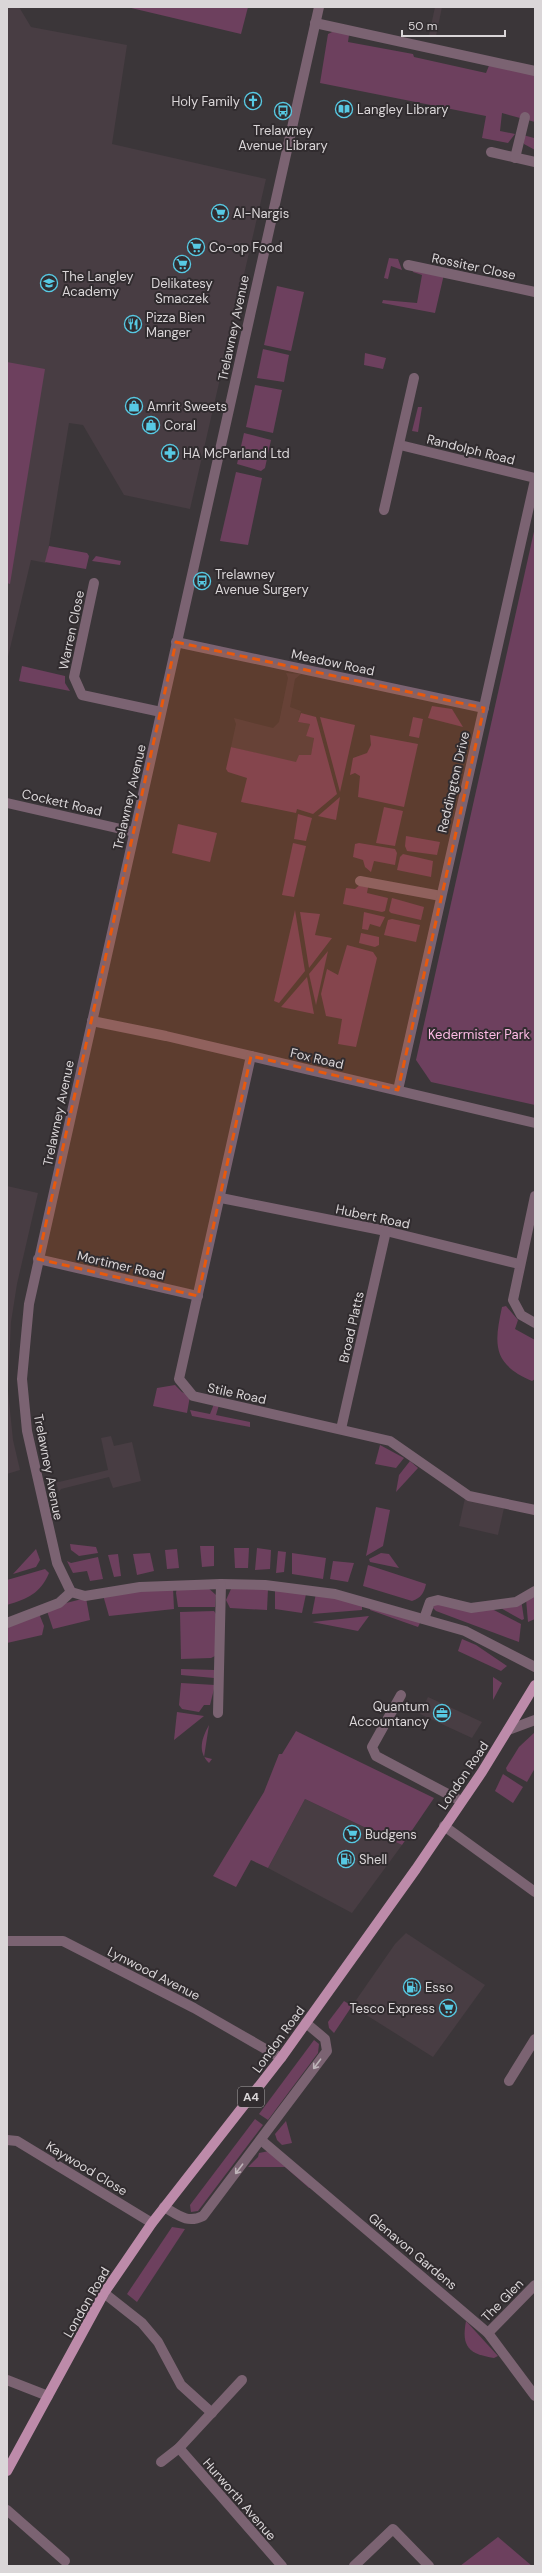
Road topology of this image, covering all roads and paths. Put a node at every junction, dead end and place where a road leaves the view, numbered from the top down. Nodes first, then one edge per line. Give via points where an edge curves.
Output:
1 (318, 7) edge
2 (315, 23) junction
3 (535, 71) edge
4 (525, 117) dead end
5 (491, 152) dead end
6 (515, 158) junction
7 (535, 162) edge
8 (408, 265) dead end
9 (535, 292) edge
10 (414, 378) dead end
11 (400, 445) junction
12 (535, 479) edge
13 (384, 510) dead end
14 (94, 583) dead end
15 (176, 642) junction
16 (484, 708) junction
17 (161, 712) junction
18 (7, 803) edge
19 (134, 832) junction
20 (360, 880) dead end
21 (441, 896) junction
22 (92, 1021) junction
23 (251, 1056) junction
24 (398, 1090) junction
25 (535, 1122) edge
26 (221, 1198) junction
27 (534, 1202) edge
28 (386, 1232) junction
29 (38, 1259) junction
30 (519, 1264) junction
31 (198, 1296) junction
32 (535, 1323) edge
33 (342, 1429) junction
34 (535, 1510) edge
35 (221, 1584) junction
36 (535, 1591) edge
37 (71, 1592) junction
38 (424, 1619) junction
39 (7, 1622) edge
40 (535, 1667) edge
41 (535, 1685) edge
42 (401, 1695) dead end
43 (218, 1713) dead end
44 (535, 1720) edge
45 (508, 1730) junction
46 (461, 1801) junction
47 (444, 1826) junction
48 (535, 1892) edge
49 (7, 1941) edge
50 (306, 2023) junction
51 (535, 2039) edge
52 (281, 2058) junction
53 (509, 2081) dead end
54 (7, 2140) edge
55 (261, 2140) junction
56 (164, 2207) junction
57 (152, 2223) junction
58 (535, 2285) edge
59 (104, 2294) junction
60 (488, 2333) junction
61 (7, 2380) edge
62 (242, 2380) dead end
63 (48, 2396) junction
64 (535, 2396) edge
65 (212, 2413) junction
66 (179, 2448) junction
67 (161, 2462) dead end
68 (7, 2471) edge
69 (7, 2510) edge
70 (64, 2561) dead end
71 (282, 2566) edge
72 (354, 2566) edge
73 (429, 2566) edge

1 - 2 street, Trelawney Avenue
2 - 3 street
2 - 15 street, Trelawney Avenue
4 - 6 street
5 - 6 street
6 - 7 street
8 - 9 street, Rossiter Close
10 - 11 street
11 - 12 street, Randolph Road
11 - 13 street
12 - 16 street, Reddington Drive
14 - 17 street, Warren Close via 74,677 82,695
15 - 16 street, Meadow Road
15 - 17 street, Trelawney Avenue
16 - 21 street, Reddington Drive
17 - 19 street, Trelawney Avenue
18 - 19 street, Cockett Road
19 - 22 street, Trelawney Avenue
20 - 21 street
21 - 24 street, Reddington Drive
22 - 23 street, Fox Road
22 - 29 street, Trelawney Avenue
23 - 24 street, Fox Road
23 - 26 street, Stile Road
24 - 25 street, Fox Road
26 - 28 street, Hubert Road
26 - 31 street, Stile Road
27 - 30 street
28 - 30 street, Hubert Road
28 - 33 street, Broad Platts
29 - 31 street, Mortimer Road
29 - 37 street, Trelawney Avenue via 29,1304 22,1379 27,1430 57,1563
30 - 32 street via 513,1300 521,1315
31 - 33 street, Stile Road via 179,1379 193,1396
33 - 34 street, Stile Road via 390,1441 469,1496
35 - 37 street via 140,1587 85,1596
35 - 38 street via 265,1585 335,1594
35 - 43 street
36 - 38 street via 516,1602 471,1608 438,1600 430,1602
37 - 39 street via 59,1603
38 - 40 street via 465,1631
41 - 45 main road, London Road / A4
42 - 46 street via 372,1746 376,1756
44 - 45 street
45 - 46 main road, London Road / A4
46 - 47 main road, London Road / A4
47 - 48 street
47 - 50 main road, London Road / A4
49 - 52 street, Lynwood Avenue via 63,1941 194,2008
50 - 52 main road, London Road / A4
50 -> 55 street via 325,2039 326,2051
51 - 53 street
52 - 56 main road, London Road / A4
54 - 57 street, Kaywood Close via 17,2141
55 -> 56 street via 203,2216 194,2221
55 - 60 street, Glenavon Gardens
56 - 57 main road, London Road / A4
57 - 59 main road, London Road / A4
58 - 60 street, The Glen
59 - 63 main road, London Road / A4
59 - 65 street via 142,2323 158,2342 181,2385
60 - 64 street, Glenavon Gardens
61 - 63 street
62 - 65 street
63 - 68 main road, London Road / A4
65 - 66 street
66 - 67 street
66 - 71 street, Hurworth Avenue
69 - 70 street
72 - 73 street via 393,2528

